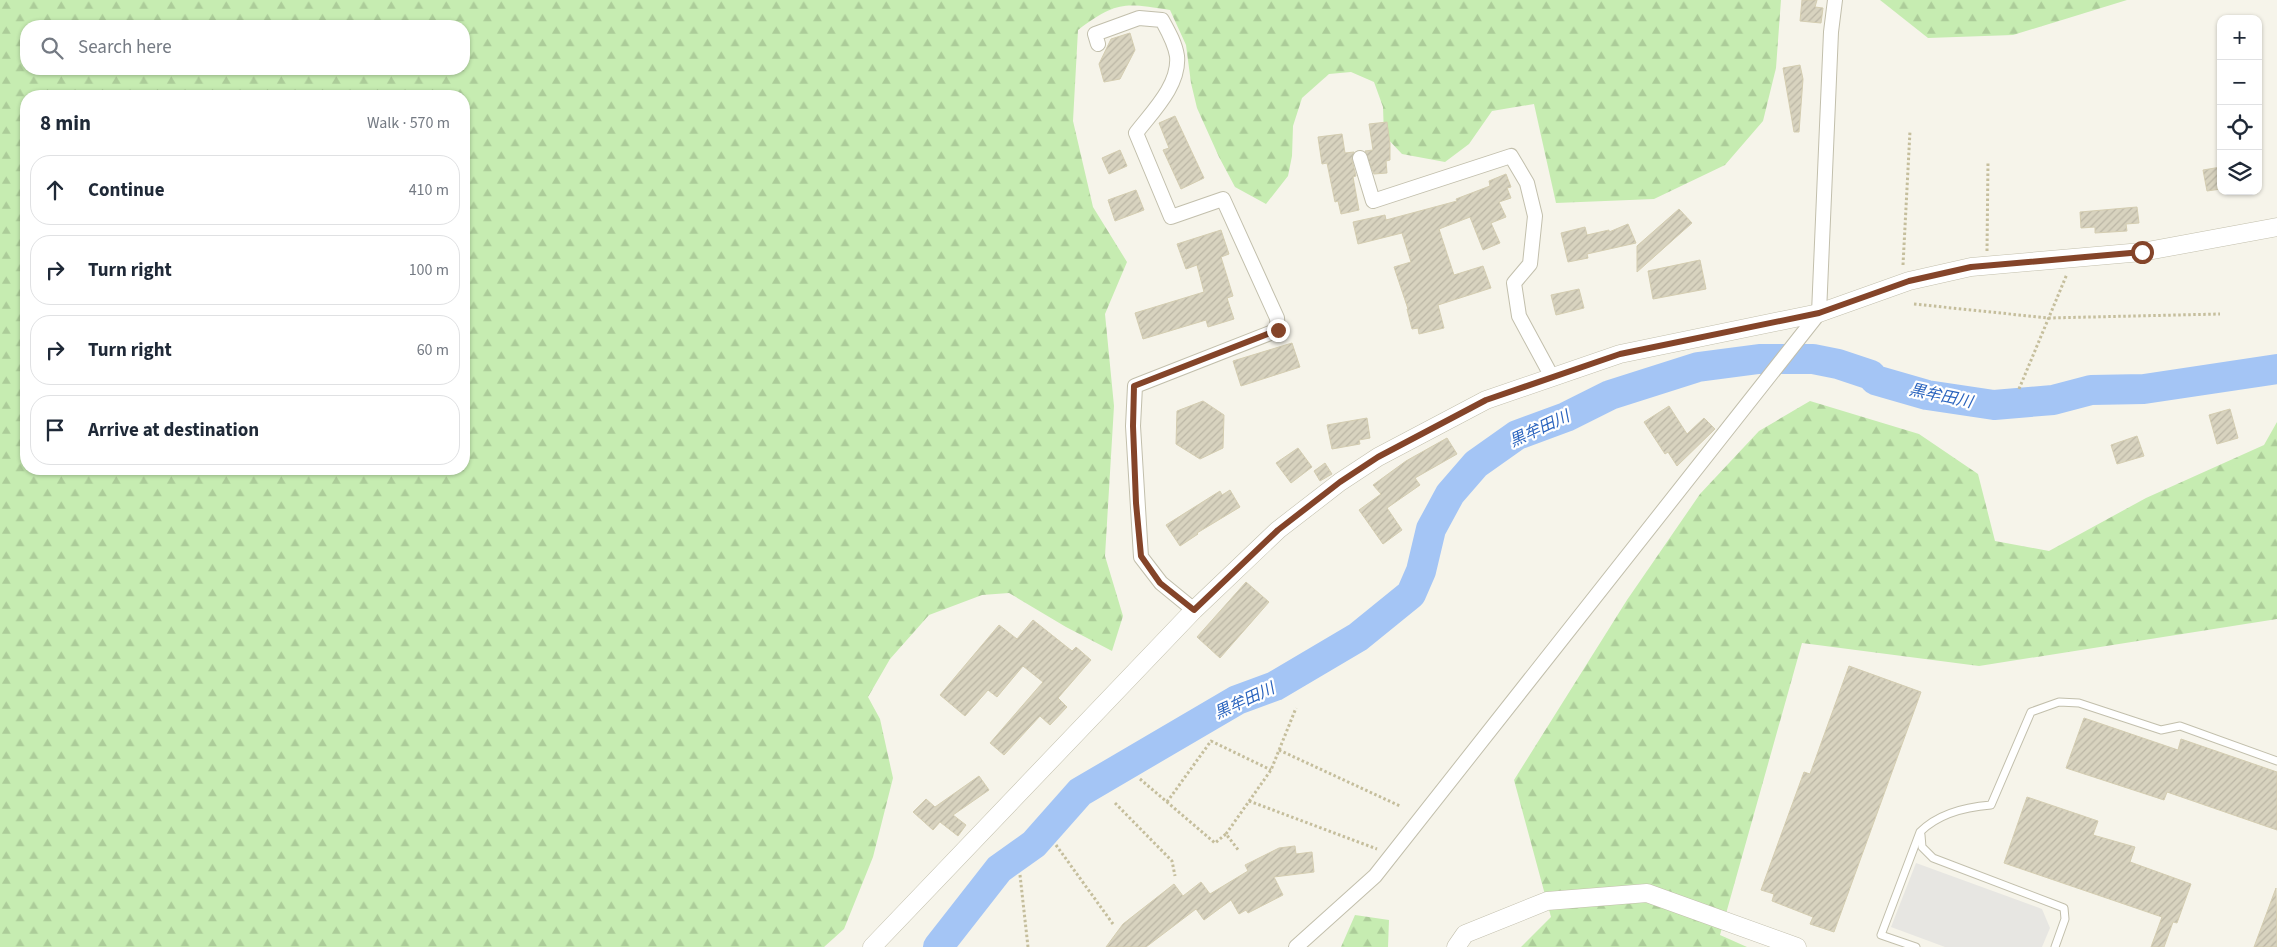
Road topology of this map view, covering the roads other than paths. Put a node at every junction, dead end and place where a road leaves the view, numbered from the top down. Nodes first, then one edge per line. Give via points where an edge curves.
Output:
1 (1835, 0) edge
2 (1098, 44) dead end
3 (1360, 158) dead end
4 (2277, 227) edge
5 (1819, 313) junction
6 (1552, 376) junction
7 (1194, 610) junction
8 (2277, 761) edge
9 (1920, 832) junction
10 (872, 947) edge
11 (1296, 947) edge
12 (1456, 947) edge
13 (1797, 947) edge
14 (1916, 947) edge
15 (2055, 947) edge

1 - 5 street
2 - 7 street via 1095,34 1139,18 1162,20 1177,55 1177,68 1165,96 1136,133 1171,217 1223,199 1277,318 1278,330 1134,386 1141,556 1160,583
3 - 6 street via 1373,201 1511,156 1527,182 1535,216 1530,264 1514,283 1519,316
4 - 5 street via 2142,252 1971,267 1909,281
5 - 6 street via 1620,354
5 - 11 street via 1375,876
6 - 7 street via 1486,400 1378,457 1278,530
7 - 10 street
8 - 9 lane via 2180,726 2161,730 2079,703 2060,702 2031,712 1991,806 1966,807 1930,823
9 - 14 lane via 1881,935
9 - 15 lane via 1922,847 1932,858 2064,908 2065,919
12 - 13 street via 1465,934 1546,901 1647,892

